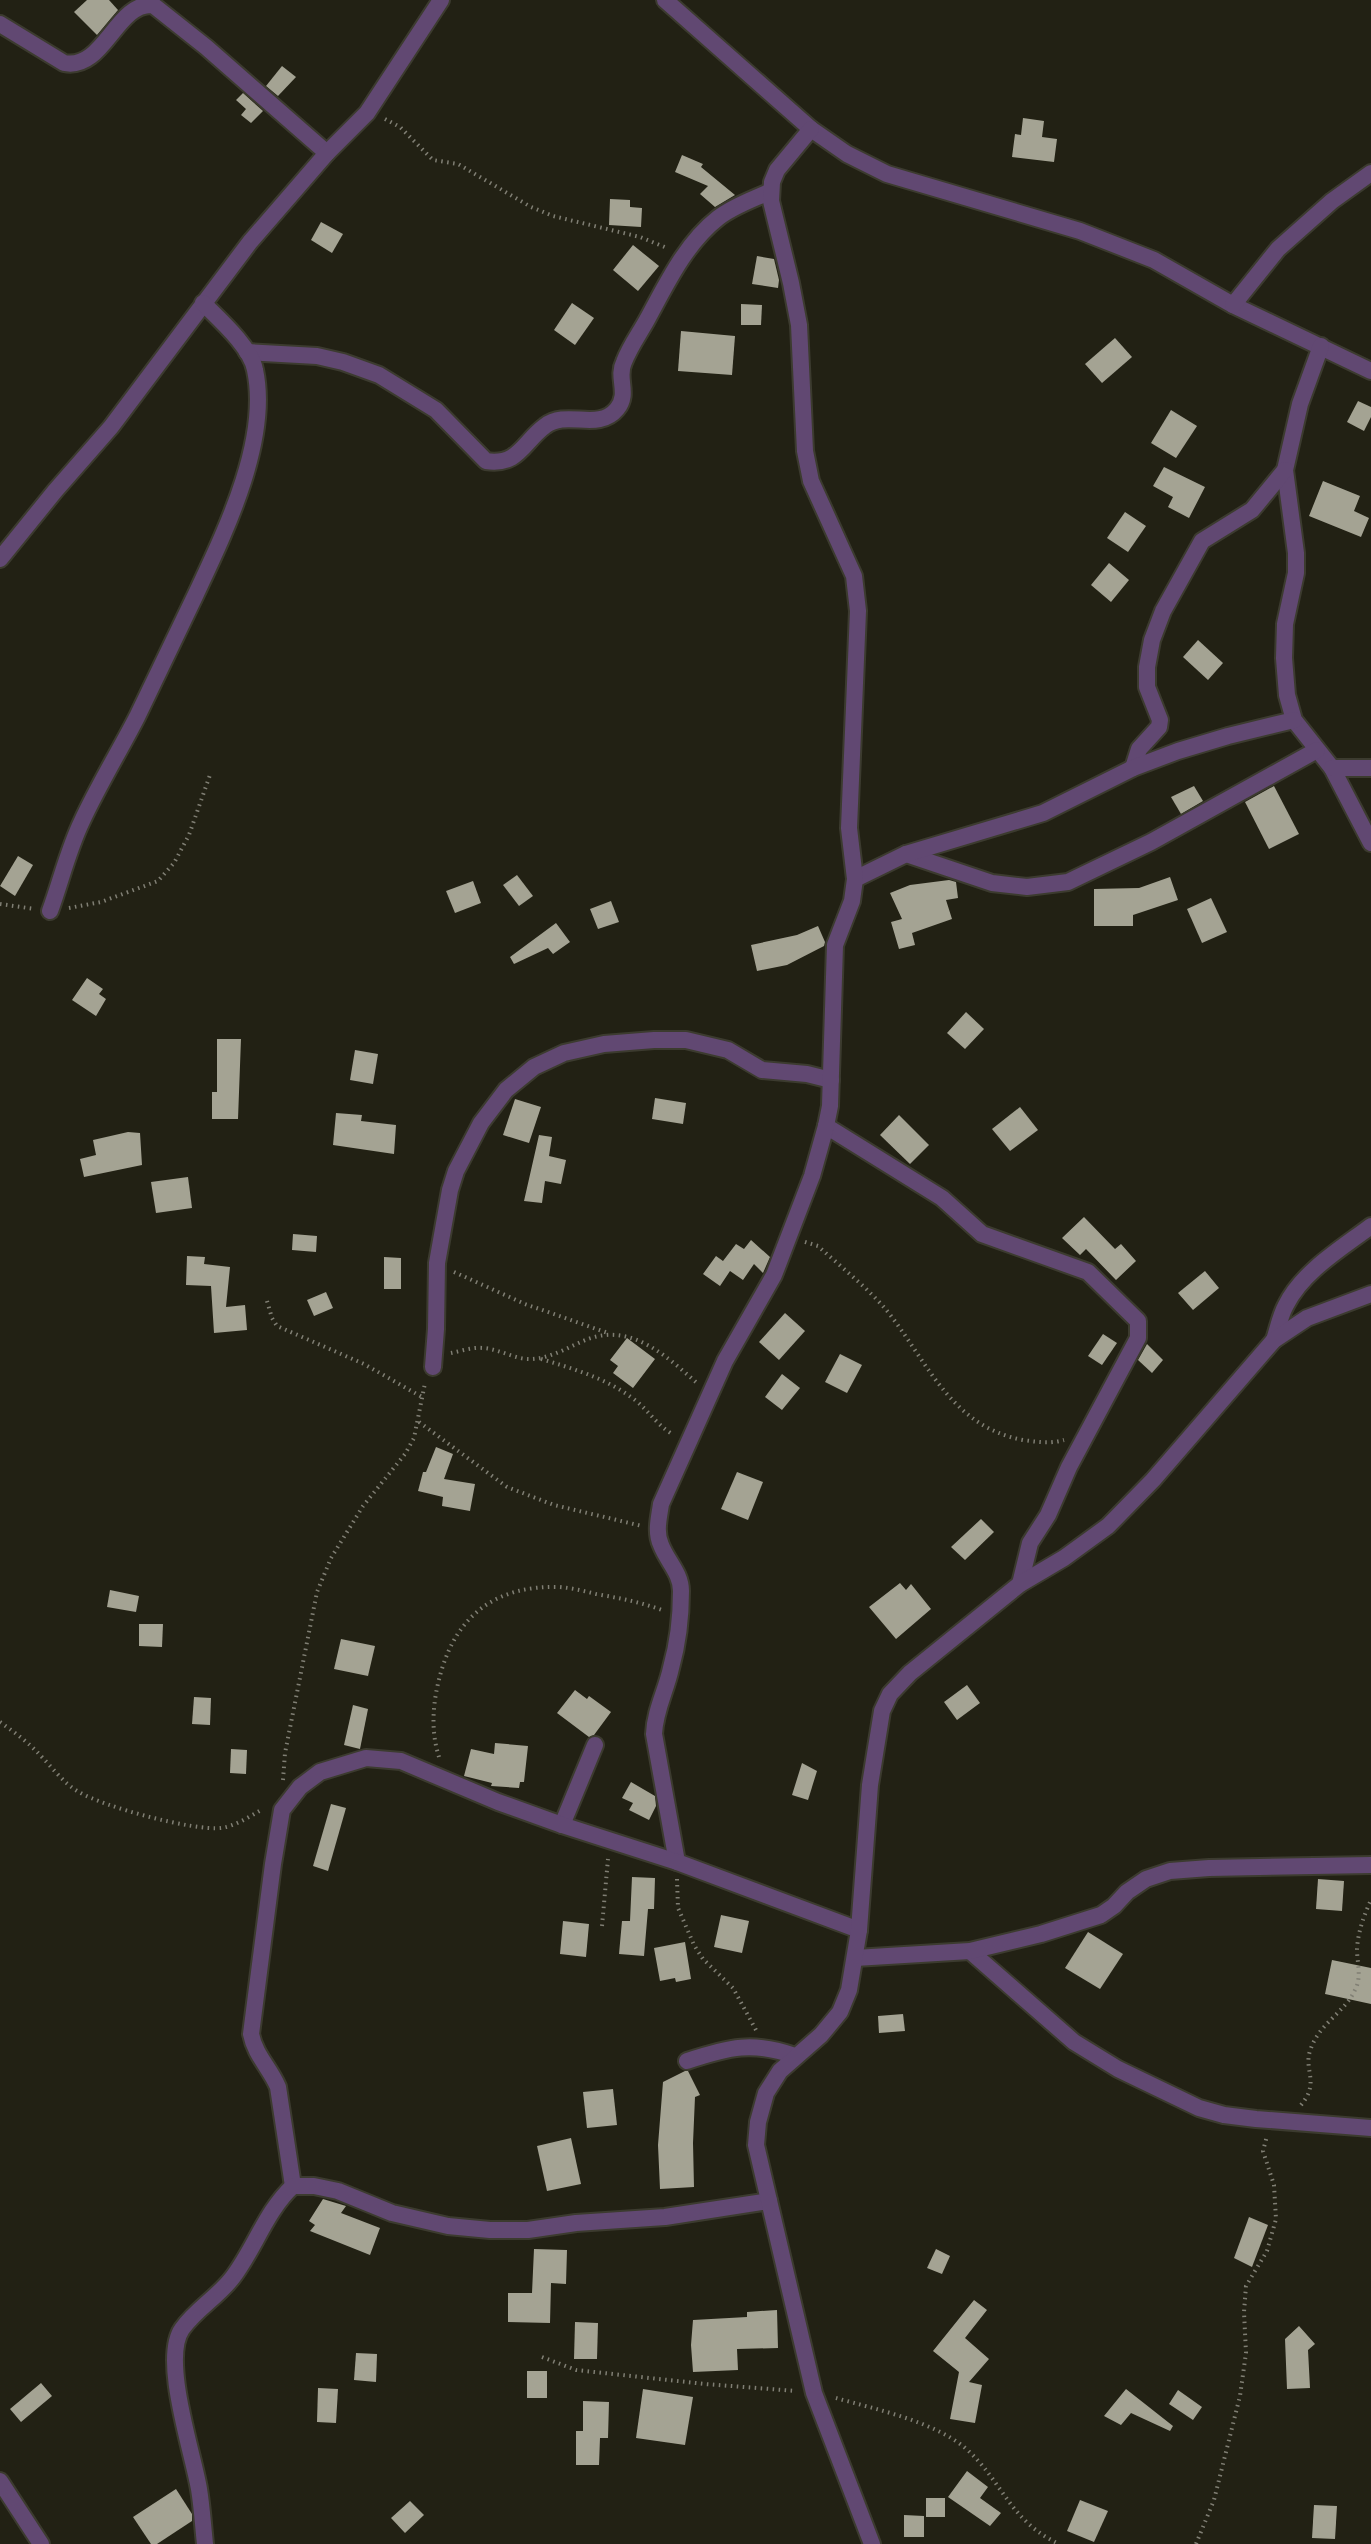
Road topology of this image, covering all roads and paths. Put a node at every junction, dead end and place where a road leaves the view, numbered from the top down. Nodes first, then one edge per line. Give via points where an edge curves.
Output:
1 (441, 0) edge
2 (665, 0) edge
3 (0, 24) edge
4 (367, 113) junction
5 (811, 129) junction
6 (327, 153) junction
7 (1371, 173) edge
8 (771, 191) junction
9 (684, 257) junction
10 (203, 303) junction
11 (1233, 305) junction
12 (1321, 346) junction
13 (247, 352) junction
14 (1371, 371) edge
15 (1285, 470) junction
16 (0, 559) edge
17 (1294, 720) junction
18 (1317, 750) junction
19 (1133, 768) junction
20 (1332, 768) junction
21 (1371, 768) edge
22 (212, 772) dead end
23 (1371, 843) edge
24 (906, 854) junction
25 (855, 879) junction
26 (0, 904) edge
27 (50, 911) junction
28 (831, 1080) junction
29 (826, 1126) junction
30 (1371, 1226) edge
31 (790, 1236) junction
32 (437, 1263) junction
33 (1371, 1294) edge
34 (267, 1301) dead end
35 (610, 1334) junction
36 (1274, 1340) junction
37 (540, 1359) junction
38 (433, 1367) junction
39 (709, 1393) junction
40 (422, 1397) junction
41 (418, 1422) junction
42 (1087, 1431) junction
43 (688, 1444) junction
44 (657, 1527) junction
45 (1020, 1584) junction
46 (680, 1616) junction
47 (0, 1722) edge
48 (595, 1745) dead end
49 (447, 1781) junction
50 (274, 1809) junction
51 (562, 1826) junction
52 (609, 1840) junction
53 (677, 1862) junction
54 (1371, 1865) edge
55 (1371, 1900) edge
56 (602, 1926) dead end
57 (859, 1930) junction
58 (969, 1951) junction
59 (855, 1958) junction
60 (763, 2047) junction
61 (795, 2056) junction
62 (687, 2061) dead end
63 (1286, 2121) junction
64 (1371, 2128) edge
65 (293, 2186) junction
66 (770, 2201) junction
67 (542, 2357) dead end
68 (814, 2393) junction
69 (0, 2481) edge
70 (41, 2544) edge
71 (205, 2544) edge
72 (872, 2544) edge
73 (1059, 2544) edge
74 (1196, 2544) edge

1 - 4 street
2 - 5 street
3 - 6 street via 71,64 91,57 138,8 153,5 206,46
4 - 6 street
4 - 9 path via 400,127 433,160 458,164 531,207 640,237
5 - 8 street via 777,170
5 - 11 street via 847,154 887,174 1080,231 1154,260
6 - 10 street
7 - 11 street via 1278,249
8 - 9 street via 719,217
8 - 25 street via 799,325 805,451 811,481 857,593 849,828
9 - 13 street via 624,361 624,396 618,408 602,420 551,422 506,461 486,461 435,410 379,375 317,356
10 - 13 street
10 - 16 street via 111,427
11 - 12 street
12 - 14 street
12 - 15 street via 1300,404
13 - 27 street via 255,367 257,394 247,472 197,592 78,829
15 - 17 street via 1296,553 1284,658
15 - 19 street via 1252,510 1202,541 1163,611 1147,667 1147,687 1159,727 1139,748
17 - 18 street
17 - 19 street via 1228,736
18 - 20 street
18 - 24 street via 1151,842 1068,882 1027,887 992,882
19 - 24 street via 1043,813
20 - 21 street
20 - 23 street
22 - 27 path via 189,835 174,864 158,881 101,903
24 - 25 street
25 - 28 street via 852,901 835,945
26 - 27 path
28 - 29 street
28 - 32 street via 762,1070 728,1050 686,1040 603,1044 564,1053 534,1067 506,1090 481,1123 450,1190
29 - 31 street
29 - 42 street via 942,1198 982,1234 1088,1272 1136,1318 1138,1338
30 - 36 street via 1302,1283 1287,1303
31 - 39 street via 774,1275
31 - 42 path via 818,1246 887,1311 928,1372 962,1410 988,1429 1041,1443 1061,1441
32 - 35 path via 525,1305
32 - 38 street
33 - 36 street via 1307,1318
34 - 40 path via 277,1326 364,1364
35 - 37 path
35 - 39 path via 640,1340
36 - 45 street via 1123,1511 1090,1540
37 - 38 path via 527,1360 495,1350 471,1348 450,1353
37 - 43 path via 608,1382 638,1402 661,1427
38 - 40 path
39 - 43 street
40 - 41 path
41 - 44 path via 498,1481 532,1498
41 - 50 path via 405,1454 363,1506 331,1558 317,1593
42 - 45 street via 1048,1515 1030,1544
43 - 44 street via 661,1504
44 - 46 street via 660,1544 678,1575
45 - 57 street via 910,1673 890,1694 882,1711 870,1785
46 - 49 path via 623,1598 562,1587 519,1590 480,1609 454,1638 438,1683 433,1727
46 - 53 street via 654,1734
47 - 50 path via 38,1752 67,1784 94,1799 206,1828 221,1828
48 - 51 street
49 - 50 street via 401,1761 366,1758 320,1772
49 - 51 street
50 - 65 street via 267,1908 251,2034 254,2047 278,2087
51 - 52 street
52 - 53 street
52 - 56 path
53 - 57 street
53 - 60 path via 678,1908 694,1945 733,1988
54 - 58 street via 1170,1871 1146,1879 1101,1915
55 - 63 path via 1359,1936 1356,1988 1318,2034 1308,2057 1310,2091
57 - 59 street
58 - 59 street
58 - 63 street via 1074,2042 1118,2069 1199,2108 1224,2115
59 - 61 street via 840,2012
60 - 61 street
60 - 62 street via 727,2048
61 - 66 street via 766,2093 758,2122 756,2145
63 - 64 street
63 - 74 path via 1269,2133 1263,2144 1274,2185 1276,2219 1267,2251 1246,2286 1246,2353 1240,2396 1214,2500
65 - 66 street via 326,2189 448,2226 490,2230 665,2217
65 - 71 street via 282,2196 234,2277 181,2330 175,2343 177,2385 199,2490
66 - 68 street
67 - 68 path via 576,2370
68 - 72 street
68 - 73 path via 939,2431 964,2447 1026,2523
69 - 70 street

